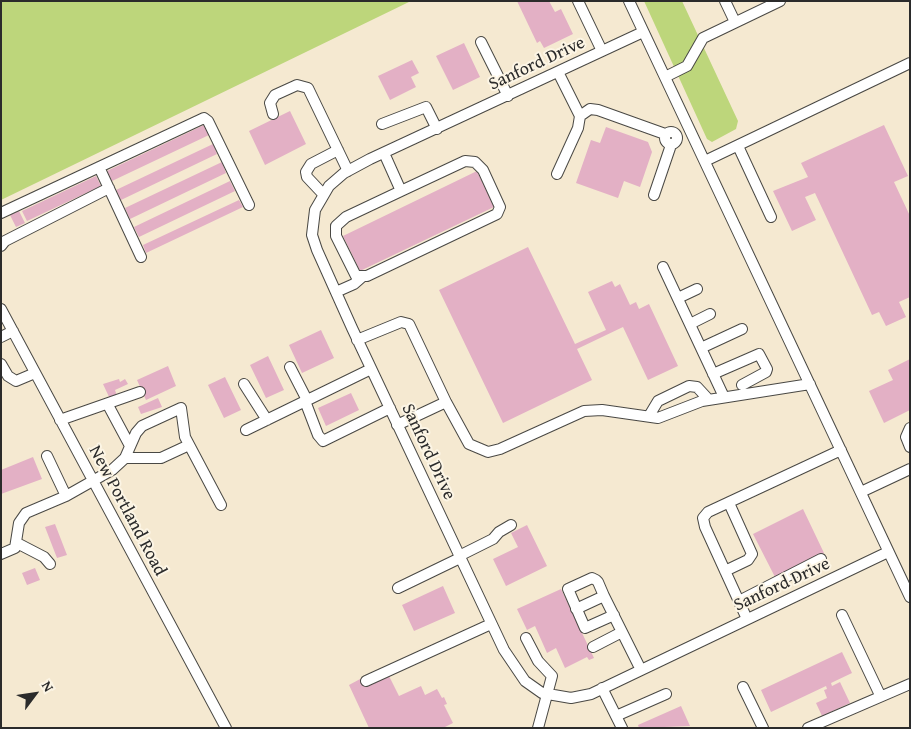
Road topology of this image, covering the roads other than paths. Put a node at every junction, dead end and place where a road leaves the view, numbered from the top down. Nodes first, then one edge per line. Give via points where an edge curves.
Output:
1 (578, 1) edge
2 (629, 1) edge
3 (725, 1) edge
4 (780, 1) edge
5 (735, 22) junction
6 (643, 32) junction
7 (481, 42) dead end
8 (602, 51) junction
9 (910, 63) edge
10 (558, 72) junction
11 (665, 78) junction
12 (508, 96) junction
13 (273, 114) dead end
14 (580, 116) junction
15 (382, 124) dead end
16 (437, 129) junction
17 (690, 129) junction
18 (674, 140) junction
19 (738, 146) junction
20 (338, 150) junction
21 (384, 153) junction
22 (705, 161) junction
23 (99, 167) junction
24 (348, 171) junction
25 (557, 174) dead end
26 (109, 188) junction
27 (401, 191) junction
28 (323, 194) junction
29 (654, 196) dead end
30 (249, 205) dead end
31 (1, 213) edge
32 (771, 217) dead end
33 (3, 240) edge
34 (141, 257) dead end
35 (663, 267) dead end
36 (362, 277) junction
37 (697, 289) dead end
38 (336, 292) junction
39 (678, 298) junction
40 (1, 308) edge
41 (710, 314) dead end
42 (690, 324) junction
43 (742, 329) dead end
44 (13, 331) junction
45 (1, 337) edge
46 (357, 340) junction
47 (701, 348) junction
48 (1, 364) edge
49 (290, 367) dead end
50 (371, 369) junction
51 (35, 373) junction
52 (713, 374) junction
53 (244, 384) dead end
54 (810, 384) junction
55 (742, 385) dead end
56 (140, 392) dead end
57 (724, 397) junction
58 (709, 400) junction
59 (306, 401) junction
60 (446, 402) junction
61 (108, 405) junction
62 (390, 408) junction
63 (648, 416) junction
64 (60, 420) junction
65 (267, 420) junction
66 (397, 425) junction
67 (910, 428) edge
68 (246, 430) dead end
69 (189, 445) junction
70 (130, 446) junction
71 (910, 447) edge
72 (841, 450) junction
73 (47, 456) dead end
74 (125, 458) junction
75 (910, 469) edge
76 (93, 481) junction
77 (861, 492) junction
78 (66, 496) junction
79 (729, 503) junction
80 (221, 505) dead end
81 (511, 525) dead end
82 (17, 543) junction
83 (888, 552) junction
84 (1, 554) edge
85 (460, 557) junction
86 (821, 559) dead end
87 (50, 564) dead end
88 (725, 572) junction
89 (398, 588) dead end
90 (604, 596) junction
91 (910, 597) edge
92 (739, 601) junction
93 (576, 609) junction
94 (614, 615) junction
95 (842, 615) dead end
96 (747, 620) junction
97 (491, 624) junction
98 (622, 632) junction
99 (526, 638) dead end
100 (593, 647) dead end
101 (641, 670) junction
102 (366, 681) dead end
103 (910, 684) edge
104 (743, 687) dead end
105 (602, 688) junction
106 (546, 694) junction
107 (666, 694) dead end
108 (880, 695) junction
109 (616, 716) junction
110 (226, 728) edge
111 (538, 728) edge
112 (622, 728) edge
113 (764, 728) edge
114 (808, 728) edge

1 - 8 street
2 - 6 street
3 - 5 street
4 - 5 street
5 - 11 street via 703,38 687,66
6 - 8 street, Sanford Drive
6 - 11 street
7 - 12 street
8 - 10 street, Sanford Drive
9 - 19 street
10 - 12 street, Sanford Drive
10 - 14 street
11 - 17 street
12 - 16 street, Sanford Drive
13 - 20 street via 270,103 275,95 297,85 308,88
14 - 18 street via 590,109 598,110 665,134 671,132
14 - 25 street via 578,128
15 - 16 street via 426,106
16 - 21 street, Sanford Drive
17 - 18 street
17 - 22 street
18 - 29 street
19 - 22 street
19 - 32 street
20 - 24 street
20 - 28 street via 311,164 306,172
21 - 24 street, Sanford Drive
21 - 27 street
22 - 54 street
23 - 26 street
23 - 30 street via 204,118 210,124
23 - 31 street
24 - 28 street, Sanford Drive
26 - 33 street
26 - 34 street
27 - 36 street via 346,217 336,226 336,236 352,272
27 - 36 street via 470,160 480,165 500,206 497,214
28 - 38 street, Sanford Drive via 315,210 312,235
35 - 39 street
36 - 38 street
37 - 39 street
38 - 46 street, Sanford Drive
39 - 42 street
40 - 44 street, New Portland Road
41 - 42 street
42 - 47 street
43 - 47 street
44 - 45 street
44 - 51 street, New Portland Road
46 - 50 street, Sanford Drive
46 - 60 street via 401,322 409,324
47 - 52 street
48 - 51 street via 8,376 16,381
49 - 59 street
50 - 59 street
50 - 62 street, Sanford Drive
51 - 64 street, New Portland Road
52 - 55 street via 759,354 766,372
52 - 57 street
53 - 65 street
54 - 57 street
54 - 72 street
56 - 61 street
57 - 58 street
58 - 63 street via 658,418
58 - 63 street via 701,390 689,386 658,401
59 - 62 street via 323,441
59 - 65 street
60 - 63 street via 469,444 488,452 584,411
60 - 66 street
61 - 64 street
61 - 70 street
62 - 66 street, Sanford Drive
64 - 76 street, New Portland Road
65 - 68 street
66 - 85 street, Sanford Drive
67 - 71 street via 906,437
69 - 70 street via 183,431 182,408 142,426
69 - 74 street via 161,458
69 - 80 street
70 - 74 street
72 - 77 street
72 - 79 street
73 - 78 street
74 - 76 street
75 - 77 street
76 - 78 street
76 - 110 street, New Portland Road
77 - 83 street
78 - 82 street via 23,516
79 - 88 street via 708,512 703,518
79 - 88 street via 752,554 748,560
81 - 85 street
82 - 84 street via 12,550
82 - 87 street via 44,557
83 - 91 street
83 - 96 street, Sanford Drive
85 - 89 street
85 - 97 street, Sanford Drive
86 - 92 street
88 - 92 street
90 - 93 street
90 - 93 street via 594,579 569,588
90 - 94 street
92 - 96 street
93 - 94 street via 585,628
94 - 98 street
95 - 108 street
96 - 101 street, Sanford Drive
97 - 102 street
97 - 106 street, Sanford Drive via 515,669 530,686
98 - 100 street
98 - 101 street
99 - 106 street via 538,661 551,673
101 - 105 street, Sanford Drive
103 - 108 street
104 - 113 street
105 - 106 street, Sanford Drive via 571,698
105 - 109 street
106 - 111 street
107 - 109 street
108 - 114 street
109 - 112 street

